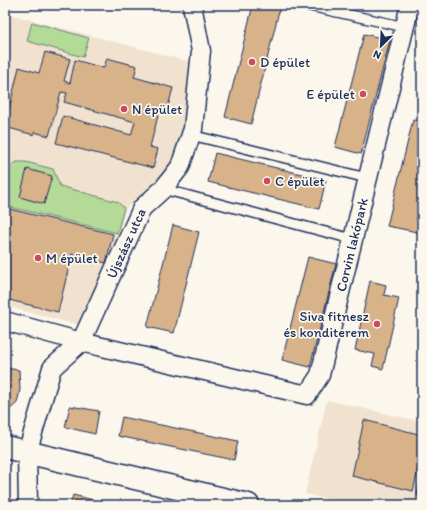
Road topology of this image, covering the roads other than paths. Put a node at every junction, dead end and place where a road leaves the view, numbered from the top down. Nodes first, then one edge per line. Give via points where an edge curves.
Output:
1 (192, 5) edge
2 (305, 5) edge
3 (410, 5) edge
4 (405, 27) junction
5 (191, 135) junction
6 (367, 178) junction
7 (162, 189) junction
8 (352, 239) junction
9 (5, 321) edge
10 (81, 342) junction
11 (5, 447) edge
12 (27, 453) junction
13 (28, 505) edge
14 (248, 505) edge

1 - 5 street, Újszász utca via 201,51
2 - 4 lane
3 - 4 street, Corvin lakópark
4 - 6 street, Corvin lakópark
5 - 6 lane
5 - 7 street, Újszász utca via 180,167
6 - 8 street, Corvin lakópark
7 - 8 lane
7 - 10 street, Újszász utca via 142,208
8 - 10 street, Corvin lakópark via 320,376 307,395
9 - 10 street
10 - 12 street, Újszász utca via 52,368
11 - 12 street
12 - 13 street, Újszász utca
12 - 14 street

